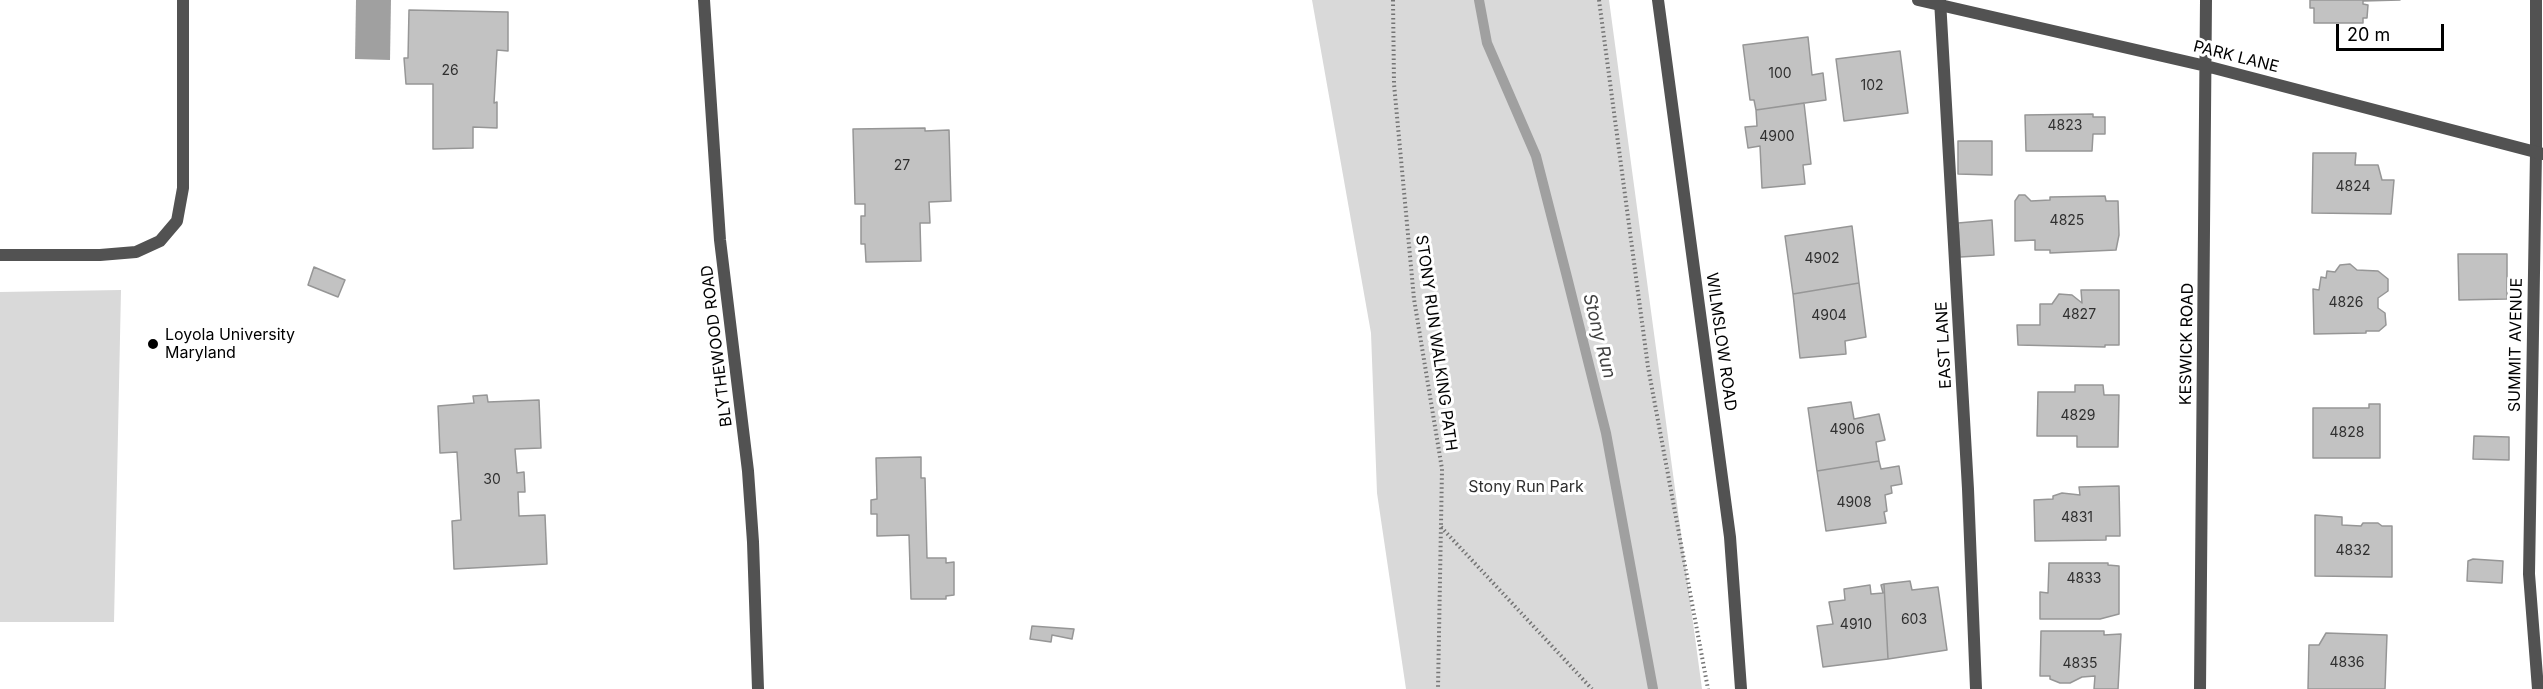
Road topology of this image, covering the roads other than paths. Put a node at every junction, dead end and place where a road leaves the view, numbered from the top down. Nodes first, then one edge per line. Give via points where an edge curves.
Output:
1 (183, 0) edge
2 (704, 0) edge
3 (1658, 0) edge
4 (1918, 0) edge
5 (2206, 0) edge
6 (2536, 0) edge
7 (1940, 3) edge
8 (2206, 66) junction
9 (2539, 153) edge
10 (0, 255) edge
11 (758, 689) edge
12 (1741, 689) edge
13 (1976, 689) edge
14 (2200, 689) edge
15 (2538, 689) edge

1 - 10 street via 183,188 177,221 160,241 136,252
2 - 11 street, BLYTHEWOOD ROAD via 720,240 750,495
3 - 12 street, WILMSLOW ROAD via 1730,537
4 - 7 street, PARK LANE
5 - 8 street, KESWICK ROAD
6 - 9 street, SUMMIT AVENUE
7 - 8 street, PARK LANE
7 - 13 street, EAST LANE via 1968,477
8 - 9 street, PARK LANE
8 - 14 street, KESWICK ROAD
9 - 15 street, SUMMIT AVENUE via 2529,574

